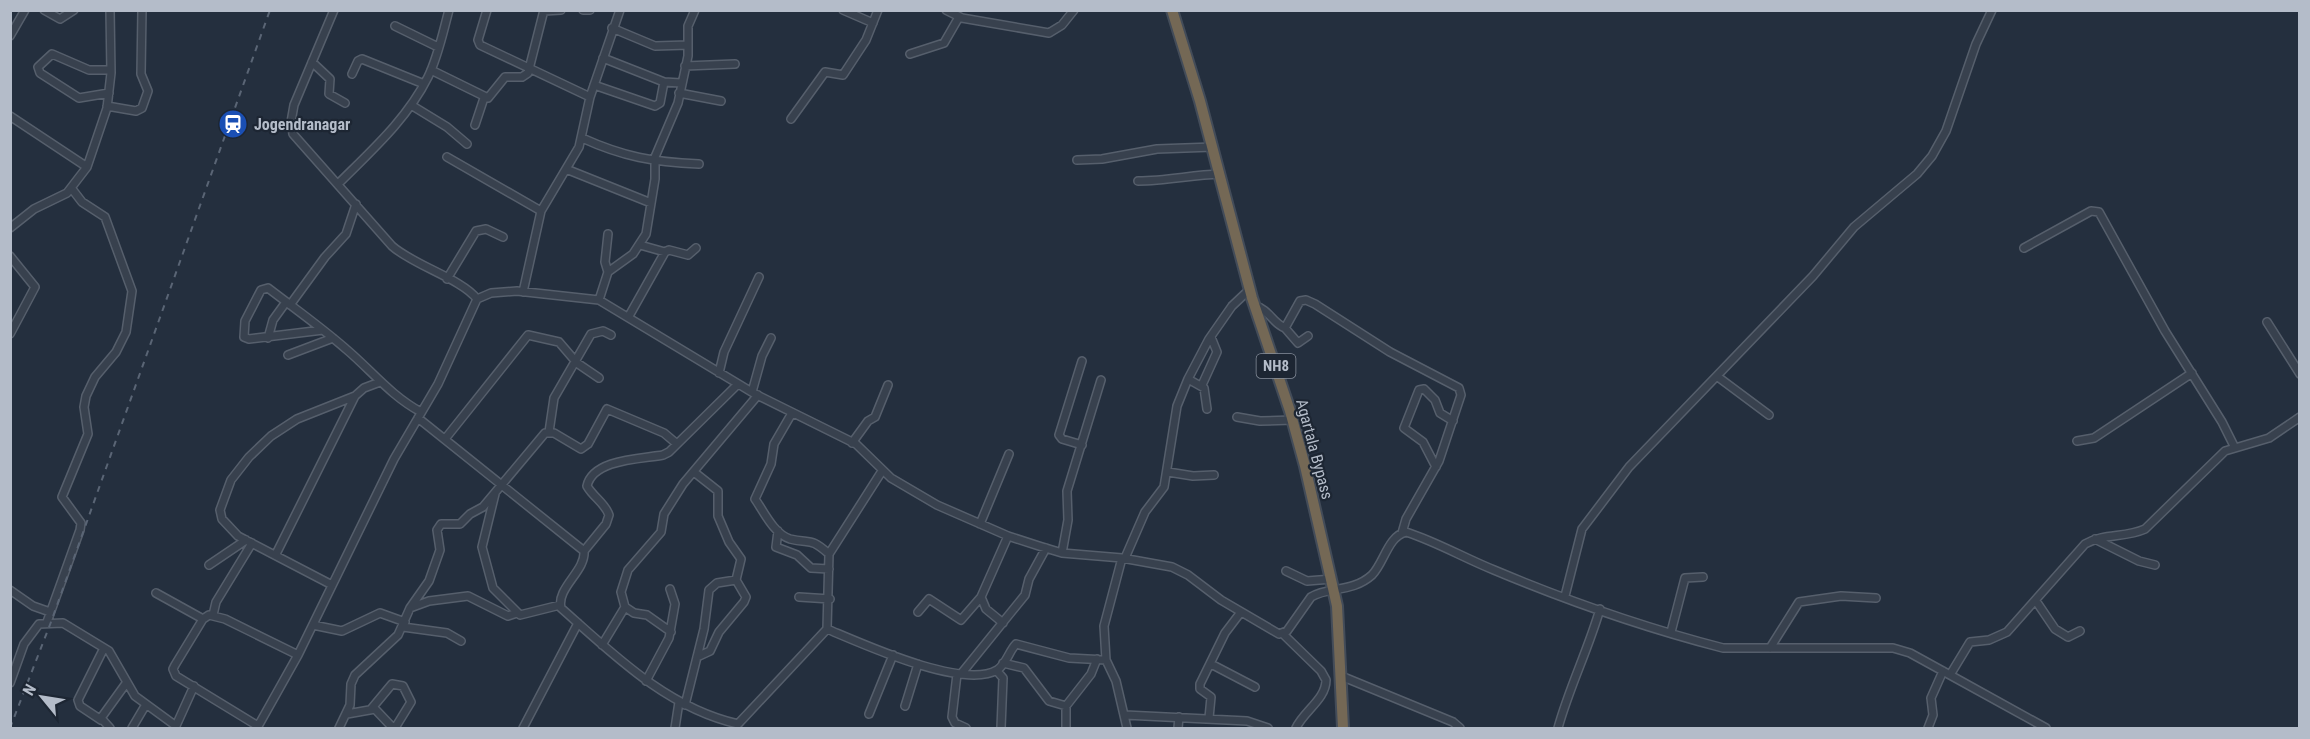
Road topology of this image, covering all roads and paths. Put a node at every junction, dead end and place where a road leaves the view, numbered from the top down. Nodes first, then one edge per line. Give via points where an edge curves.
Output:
1 (44, 10) edge
2 (74, 10) edge
3 (110, 10) edge
4 (142, 10) edge
5 (333, 10) edge
6 (449, 10) edge
7 (487, 10) edge
8 (561, 10) edge
9 (583, 10) edge
10 (590, 10) edge
11 (620, 10) edge
12 (695, 10) edge
13 (843, 10) edge
14 (878, 10) edge
15 (946, 10) edge
16 (1074, 10) edge
17 (1172, 10) edge
18 (1992, 10) edge
19 (24, 11) edge
20 (544, 11) edge
21 (959, 17) junction
22 (873, 23) junction
23 (395, 26) dead end
24 (612, 28) junction
25 (11, 35) edge
26 (688, 45) junction
27 (438, 47) junction
28 (910, 54) dead end
29 (603, 58) junction
30 (312, 62) junction
31 (735, 64) dead end
32 (685, 66) junction
33 (530, 69) junction
34 (111, 70) junction
35 (430, 70) junction
36 (352, 74) dead end
37 (664, 82) junction
38 (681, 83) junction
39 (424, 84) junction
40 (594, 85) junction
41 (109, 93) junction
42 (680, 93) junction
43 (590, 97) junction
44 (484, 98) junction
45 (721, 101) dead end
46 (345, 103) dead end
47 (411, 105) junction
48 (107, 106) junction
49 (11, 118) edge
50 (791, 119) dead end
51 (475, 125) dead end
52 (582, 138) junction
53 (467, 144) dead end
54 (1213, 147) junction
55 (447, 157) dead end
56 (1077, 160) dead end
57 (654, 162) junction
58 (699, 164) dead end
59 (87, 167) junction
60 (566, 169) junction
61 (1220, 174) junction
62 (1138, 181) dead end
63 (339, 183) junction
64 (72, 189) junction
65 (651, 203) junction
66 (356, 204) junction
67 (541, 211) junction
68 (10, 228) edge
69 (608, 234) dead end
70 (503, 237) dead end
71 (640, 245) junction
72 (696, 248) dead end
73 (2024, 248) dead end
74 (665, 252) junction
75 (10, 256) edge
76 (608, 272) junction
77 (759, 277) dead end
78 (447, 279) junction
79 (1250, 289) junction
80 (523, 292) junction
81 (477, 299) junction
82 (599, 300) junction
83 (288, 304) junction
84 (1255, 306) junction
85 (629, 316) junction
86 (2267, 322) dead end
87 (1285, 328) junction
88 (322, 330) junction
89 (10, 334) edge
90 (611, 335) dead end
91 (1308, 336) dead end
92 (1211, 337) junction
93 (268, 338) junction
94 (333, 338) junction
95 (771, 338) dead end
96 (288, 355) dead end
97 (575, 361) junction
98 (1082, 361) dead end
99 (2192, 373) junction
100 (719, 374) junction
101 (2300, 374) edge
102 (1718, 377) junction
103 (599, 378) dead end
104 (1188, 379) junction
105 (1101, 380) dead end
106 (380, 382) junction
107 (738, 384) junction
108 (888, 385) dead end
109 (1202, 385) junction
110 (755, 394) junction
111 (355, 396) junction
112 (1207, 409) dead end
113 (792, 413) junction
114 (1769, 414) dead end
115 (420, 415) junction
116 (1238, 417) dead end
117 (2300, 417) edge
118 (1293, 420) junction
119 (1453, 421) junction
120 (549, 432) junction
121 (445, 439) junction
122 (2077, 441) dead end
123 (852, 442) junction
124 (677, 444) junction
125 (1082, 445) junction
126 (2234, 446) junction
127 (1009, 454) dead end
128 (1436, 467) junction
129 (882, 471) junction
130 (694, 472) junction
131 (1168, 472) junction
132 (1214, 475) dead end
133 (501, 485) junction
134 (495, 494) junction
135 (980, 524) junction
136 (778, 531) junction
137 (1402, 533) junction
138 (1008, 536) junction
139 (2095, 539) junction
140 (249, 541) junction
141 (1046, 548) junction
142 (584, 551) junction
143 (1062, 553) junction
144 (276, 554) junction
145 (829, 554) junction
146 (1123, 558) junction
147 (208, 565) dead end
148 (2155, 565) dead end
149 (829, 569) junction
150 (1286, 571) dead end
151 (1703, 577) dead end
152 (1332, 579) junction
153 (736, 580) junction
154 (332, 585) junction
155 (670, 589) dead end
156 (10, 590) edge
157 (1334, 591) junction
158 (156, 593) dead end
159 (1565, 596) junction
160 (799, 597) dead end
161 (981, 597) junction
162 (1876, 598) dead end
163 (830, 599) junction
164 (2036, 601) junction
165 (560, 605) junction
166 (625, 607) junction
167 (410, 608) junction
168 (1600, 609) junction
169 (50, 612) junction
170 (918, 612) dead end
171 (1240, 612) junction
172 (517, 613) junction
173 (213, 615) junction
174 (203, 619) junction
175 (47, 622) junction
176 (578, 623) junction
177 (1003, 623) junction
178 (404, 624) junction
179 (313, 625) junction
180 (704, 629) junction
181 (827, 629) junction
182 (2080, 631) dead end
183 (670, 632) junction
184 (1671, 633) junction
185 (1283, 634) junction
186 (717, 636) junction
187 (461, 641) dead end
188 (602, 645) junction
189 (104, 648) junction
190 (1770, 648) junction
191 (298, 655) junction
192 (892, 655) junction
193 (697, 657) junction
194 (1097, 660) junction
195 (1106, 660) junction
196 (1004, 663) junction
197 (918, 664) junction
198 (1211, 664) junction
199 (997, 671) junction
200 (1946, 673) junction
201 (959, 674) junction
202 (1341, 676) junction
203 (646, 681) junction
204 (127, 682) junction
205 (10, 683) edge
206 (194, 687) junction
207 (1255, 687) dead end
208 (682, 703) junction
209 (145, 706) junction
210 (905, 706) dead end
211 (1065, 706) junction
212 (372, 708) junction
213 (346, 714) junction
214 (869, 714) dead end
215 (1125, 715) junction
216 (1179, 717) junction
217 (1209, 718) junction
218 (101, 720) junction
219 (741, 726) edge
220 (175, 727) edge
221 (257, 727) edge
222 (110, 729) edge
223 (132, 729) edge
224 (339, 729) edge
225 (394, 729) edge
226 (523, 729) edge
227 (675, 729) edge
228 (966, 729) edge
229 (1001, 729) edge
230 (1066, 729) edge
231 (1127, 729) edge
232 (1178, 729) edge
233 (1268, 729) edge
234 (1296, 729) edge
235 (1343, 729) edge
236 (1460, 729) edge
237 (1558, 729) edge
238 (1929, 729) edge
239 (2046, 729) edge

1 - 2 street via 60,19
3 - 34 street
4 - 48 street via 141,74 148,91 144,103 136,111
5 - 30 street
6 - 27 street
7 - 33 street via 478,39 480,45
8 - 20 street
9 - 10 street
11 - 24 street
12 - 26 street via 688,26
13 - 22 street
14 - 22 street
15 - 21 street
16 - 21 street via 1049,33
17 - 54 highway, Agartala Bypass / NH8
18 - 102 street via 1946,131 1932,156 1917,174 1854,227
19 - 25 street
20 - 33 street
21 - 28 street via 944,43
22 - 50 street via 843,75 825,72
23 - 27 street
24 - 26 street via 658,46
24 - 29 street
26 - 32 street
27 - 35 street
29 - 37 street
29 - 40 street
30 - 46 street via 330,79 329,94
30 - 63 street via 294,105 291,127 297,140
31 - 32 street
32 - 38 street
33 - 43 street
33 - 44 street via 522,77 505,77
34 - 41 street
34 - 41 street via 89,69 52,54 38,67 40,73 79,98
35 - 39 street
35 - 44 street
36 - 39 street via 363,59
37 - 38 street
37 - 40 street via 660,103 655,106
38 - 42 street
39 - 47 street
40 - 43 street
41 - 48 street
42 - 45 street
42 - 57 street
43 - 52 street
44 - 51 street
47 - 53 street
47 - 63 street
48 - 59 street
49 - 59 street
52 - 57 street via 616,153
52 - 60 street
54 - 56 street via 1157,149
54 - 61 highway, Agartala Bypass / NH8
55 - 67 street
57 - 58 street
57 - 65 street
59 - 64 street
60 - 65 street
60 - 67 street
61 - 62 street
61 - 79 highway, Agartala Bypass / NH8
63 - 66 street
64 - 68 street via 34,209
64 - 169 street via 105,217 132,291 126,332 86,396 88,434 62,497 81,523 80,530
65 - 71 street
66 - 78 street via 400,253
66 - 83 street via 346,234
67 - 80 street
69 - 76 street
70 - 78 street via 486,229 476,231
71 - 74 street
71 - 76 street
72 - 74 street via 688,255
73 - 99 street via 2070,221 2091,211 2099,212
74 - 85 street
75 - 89 street via 35,287
76 - 82 street
77 - 100 street via 724,352
78 - 81 street
79 - 84 highway, Agartala Bypass / NH8
79 - 92 street via 1232,306
80 - 81 street via 491,293
80 - 82 street
81 - 115 street
82 - 85 street
83 - 88 street
83 - 93 street via 273,320
83 - 93 street via 264,288 245,321 246,339
84 - 87 street via 1264,308
84 - 118 highway, Agartala Bypass / NH8
85 - 100 street
86 - 101 street
87 - 91 street via 1298,343
87 - 119 street via 1303,299 1328,311 1390,352 1459,387 1461,395
88 - 93 street
88 - 94 street
90 - 97 street via 594,332
92 - 104 street
92 - 109 street via 1217,352
94 - 96 street
94 - 106 street
95 - 110 street via 762,356
97 - 103 street
97 - 120 street via 552,403
97 - 121 street via 559,342 528,335
98 - 125 street via 1059,435
99 - 122 street via 2094,438
99 - 126 street
100 - 107 street
102 - 114 street
102 - 159 street via 1629,467 1589,518 1577,541
104 - 109 street
104 - 131 street via 1177,406
105 - 125 street
106 - 111 street via 364,387
106 - 115 street
107 - 110 street
107 - 124 street
108 - 123 street via 875,417
109 - 112 street
110 - 113 street
110 - 130 street
111 - 140 street via 277,431 231,480 219,514 234,534
111 - 144 street
113 - 123 street
113 - 136 street via 774,444 770,467 755,496
115 - 121 street
115 - 154 street
116 - 118 street
117 - 126 street via 2269,438
118 - 152 highway, Agartala Bypass / NH8
119 - 128 street
119 - 128 street via 1437,411 1435,400 1424,389 1419,390 1404,428 1423,442
120 - 124 street via 581,449 610,409 664,433
120 - 133 street
121 - 133 street
123 - 129 street
124 - 142 street via 663,455 602,467 590,478 589,490 609,515
125 - 143 street via 1067,491 1068,520
126 - 139 street via 2215,458 2145,529
127 - 135 street
128 - 137 street
129 - 135 street via 937,505
129 - 145 street
130 - 153 street via 718,491 718,516 741,559
130 - 166 street via 663,514 661,532 628,570 620,596
131 - 132 street
131 - 146 street via 1162,492 1145,512
133 - 134 street
133 - 142 street
134 - 167 street via 460,524 439,526 440,550 432,576
134 - 172 street via 482,548 492,588
135 - 138 street
136 - 145 street via 790,538 813,540
136 - 149 street via 776,547 797,555 811,568
137 - 157 street via 1371,576 1358,585
137 - 159 street
138 - 141 street
138 - 161 street
139 - 148 street
139 - 164 street via 2078,550
140 - 144 street
140 - 147 street
140 - 173 street
141 - 143 street
141 - 177 street via 1029,579 1028,591
142 - 165 street via 584,559
143 - 146 street
144 - 154 street
145 - 149 street
146 - 171 street via 1177,570
146 - 195 street via 1104,621
149 - 163 street
150 - 152 street via 1307,581
151 - 184 street via 1684,578
152 - 157 highway, Agartala Bypass / NH8
153 - 180 street via 711,586
153 - 186 street via 746,599
154 - 179 street
155 - 183 street via 675,601
156 - 169 street via 35,608
157 - 185 street via 1311,597
157 - 202 highway, Agartala Bypass / NH8
158 - 174 street
159 - 168 street
160 - 163 street
161 - 170 street via 961,620 929,599
161 - 177 street via 986,609
162 - 190 street via 1841,596 1799,602
163 - 181 street
164 - 182 street via 2061,634 2068,637
164 - 200 street via 2007,632 1989,640 1970,642
165 - 172 street via 525,615
165 - 176 street
166 - 183 street via 633,614 644,613
166 - 188 street
167 - 172 street via 429,601 468,596 508,616
167 - 178 street
168 - 184 street
168 - 237 street
169 - 175 street
171 - 185 street
171 - 198 street
173 - 174 street
173 - 191 street
174 - 206 street via 173,669 176,676
175 - 189 street via 63,623
175 - 205 street via 39,624 26,640
176 - 188 street
176 - 226 street
177 - 201 street
178 - 179 street via 380,613 342,631
178 - 187 street via 447,633
178 - 213 street via 395,639 355,675
179 - 191 street
180 - 186 street
180 - 193 street
181 - 192 street
181 - 219 street
183 - 203 street via 668,643
184 - 190 street via 1723,648
185 - 234 street via 1326,680 1323,692
186 - 193 street via 710,651
188 - 203 street
189 - 204 street via 112,654
189 - 218 street via 78,700 80,706
190 - 200 street via 1893,648
191 - 221 street
192 - 197 street
192 - 214 street
193 - 208 street
194 - 195 street
194 - 196 street via 1069,658 1020,643 1013,646
194 - 211 street via 1091,674
195 - 215 street
196 - 199 street
196 - 211 street via 1023,668 1049,701
197 - 201 street
197 - 210 street
198 - 207 street
198 - 217 street via 1200,684 1200,689 1211,698
199 - 201 street
199 - 229 street via 1003,678
200 - 238 street via 1931,698 1933,715
200 - 239 street
201 - 228 street via 952,717
202 - 235 highway, Agartala Bypass / NH8
202 - 236 street via 1453,722
203 - 208 street
204 - 209 street
204 - 218 street
206 - 220 street
206 - 221 street
208 - 219 street
208 - 227 street
209 - 220 street
209 - 223 street
211 - 230 street
212 - 213 street
212 - 225 street
212 - 225 street via 392,684 403,686 411,702
213 - 224 street
215 - 216 street
215 - 231 street
216 - 217 street
216 - 232 street
217 - 233 street via 1247,721
218 - 222 street

